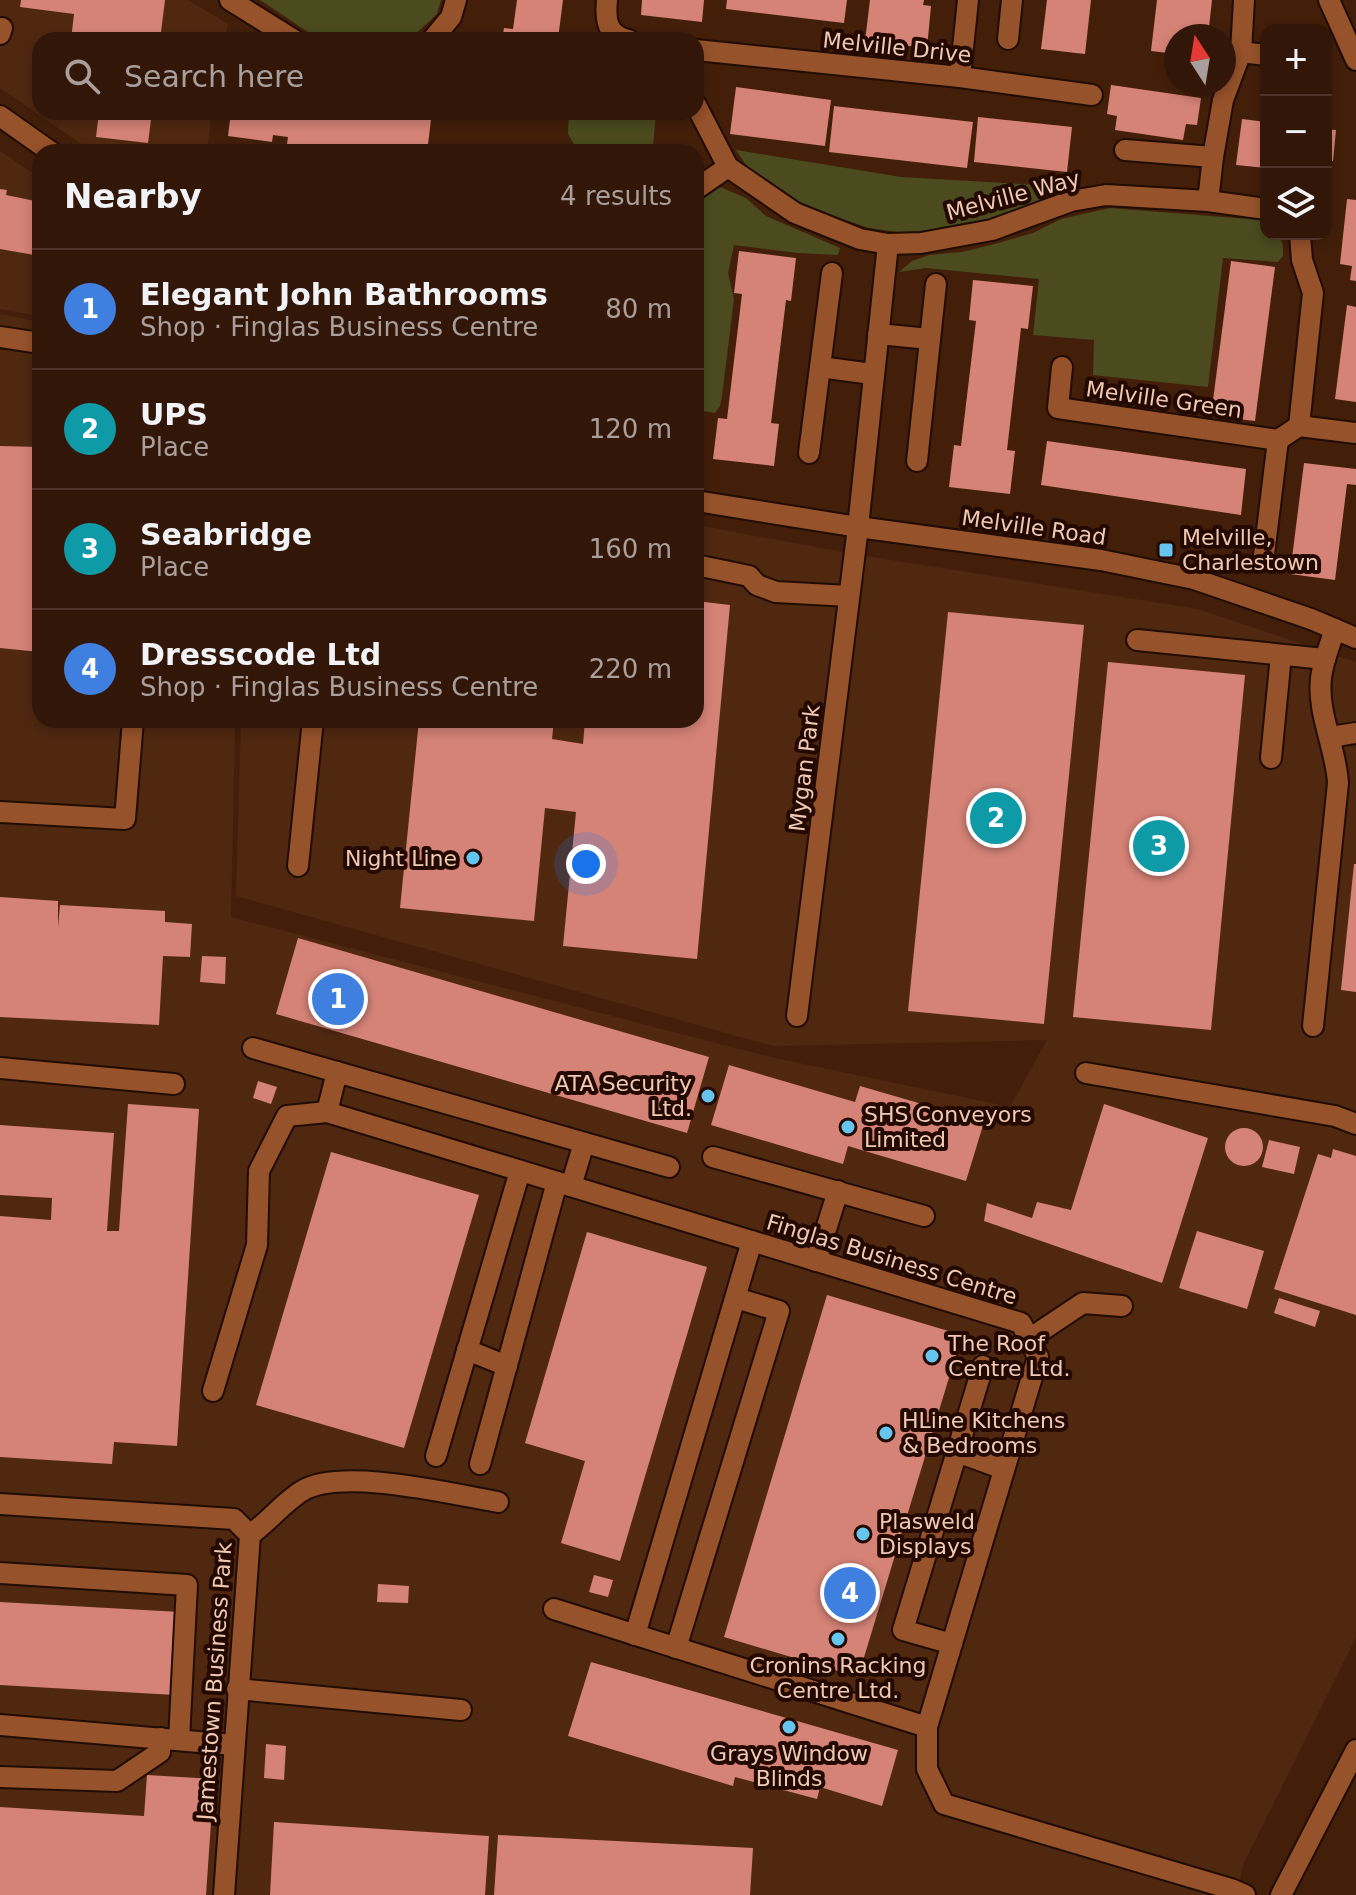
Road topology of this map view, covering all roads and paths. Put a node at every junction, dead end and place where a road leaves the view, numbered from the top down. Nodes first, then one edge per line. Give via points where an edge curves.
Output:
1 (230, 0) edge
2 (456, 0) edge
3 (607, 0) edge
4 (968, 0) edge
5 (1012, 0) edge
6 (1244, 0) edge
7 (1329, 0) edge
8 (281, 32) edge
9 (439, 32) edge
10 (613, 32) edge
11 (1008, 39) dead end
12 (704, 51) edge
13 (1241, 52) junction
14 (1260, 54) edge
15 (1356, 60) edge
16 (960, 77) junction
17 (1092, 95) dead end
18 (0, 116) edge
19 (704, 120) edge
20 (40, 144) edge
21 (1125, 150) dead end
22 (1213, 157) junction
23 (728, 167) junction
24 (704, 184) edge
25 (1208, 201) junction
26 (1260, 208) edge
27 (1300, 240) edge
28 (888, 244) junction
29 (832, 273) dead end
30 (936, 284) dead end
31 (878, 334) junction
32 (0, 337) edge
33 (930, 339) junction
34 (32, 342) edge
35 (820, 367) junction
36 (1062, 367) dead end
37 (872, 374) junction
38 (1299, 426) junction
39 (1356, 433) edge
40 (1278, 440) junction
41 (809, 453) dead end
42 (917, 461) dead end
43 (704, 502) edge
44 (858, 527) junction
45 (1264, 555) dead end
46 (704, 567) edge
47 (849, 596) junction
48 (1335, 629) junction
49 (1356, 638) edge
50 (1137, 640) dead end
51 (1281, 655) junction
52 (1325, 659) junction
53 (132, 728) edge
54 (312, 728) edge
55 (1356, 733) edge
56 (1330, 737) junction
57 (1271, 758) dead end
58 (0, 812) edge
59 (298, 866) dead end
60 (797, 1016) dead end
61 (1313, 1026) dead end
62 (253, 1048) dead end
63 (0, 1068) edge
64 (337, 1072) junction
65 (1086, 1073) dead end
66 (174, 1084) dead end
67 (327, 1112) junction
68 (1356, 1124) edge
69 (584, 1143) junction
70 (713, 1157) dead end
71 (669, 1167) dead end
72 (520, 1171) junction
73 (564, 1184) junction
74 (838, 1191) junction
75 (924, 1216) dead end
76 (752, 1241) junction
77 (816, 1261) junction
78 (736, 1298) junction
79 (1122, 1306) dead end
80 (1029, 1339) junction
81 (467, 1350) junction
82 (507, 1366) junction
83 (983, 1366) dead end
84 (213, 1391) dead end
85 (957, 1452) junction
86 (436, 1456) dead end
87 (480, 1464) dead end
88 (1004, 1469) junction
89 (498, 1502) dead end
90 (0, 1504) edge
91 (250, 1535) junction
92 (0, 1573) edge
93 (554, 1609) dead end
94 (635, 1635) junction
95 (952, 1644) junction
96 (676, 1648) junction
97 (237, 1689) junction
98 (461, 1710) dead end
99 (0, 1725) edge
100 (927, 1727) junction
101 (170, 1739) junction
102 (234, 1745) junction
103 (1356, 1750) edge
104 (0, 1777) edge
105 (224, 1895) edge
106 (1245, 1895) edge
107 (1281, 1895) edge

1 - 8 street
2 - 9 street
3 - 10 street via 605,16
4 - 16 street
5 - 11 street
6 - 13 street
7 - 15 street
12 - 16 street, Melville Drive
13 - 14 street
13 - 22 street via 1223,100
16 - 17 street, Melville Drive
18 - 20 street
19 - 23 street, Melville Way
21 - 22 street
22 - 25 street
23 - 24 street
23 - 28 street, Melville Way via 795,213 860,239
25 - 26 street, Melville Way
25 - 28 street, Melville Way via 1106,195 1071,201 992,230
27 - 38 street via 1313,293
28 - 31 street
29 - 35 street
30 - 33 street
31 - 33 street
31 - 37 street
32 - 34 street
33 - 42 street
35 - 37 street
35 - 41 street
36 - 40 street, Melville Green via 1058,408
37 - 44 street
38 - 39 street
38 - 40 street
40 - 45 street
43 - 44 street, Melville Road
44 - 47 street, Mygan Park
44 - 48 street, Melville Road via 1101,560 1194,579
46 - 47 street via 749,576 776,592
47 - 60 street, Mygan Park
48 - 49 street, Melville Road
48 - 52 street
50 - 51 street
51 - 52 street
51 - 57 street
52 - 56 street via 1321,679
53 - 58 street via 125,819
54 - 59 street
55 - 56 street
56 - 61 street via 1338,783
62 - 64 street
63 - 66 street
64 - 67 street
64 - 69 street
65 - 68 street
67 - 72 street, Finglas Business Centre
67 - 84 street, Finglas Business Centre via 287,1116 259,1171 257,1245
69 - 71 street
69 - 73 street
70 - 74 street
72 - 73 street, Finglas Business Centre
72 - 81 street
73 - 76 street, Finglas Business Centre
73 - 82 street
74 - 75 street
74 - 77 street
76 - 77 street, Finglas Business Centre
76 - 78 street
77 - 80 street, Finglas Business Centre via 1021,1323
78 - 94 street
78 - 96 street via 779,1311
79 - 80 street via 1083,1303
80 - 88 street via 1038,1357
81 - 82 street
81 - 86 street
82 - 87 street
83 - 85 street
85 - 88 street
85 - 95 street via 903,1630
88 - 95 street
89 - 91 street via 358,1481 324,1481 302,1491
90 - 91 street, Jamestown Business Park via 234,1519
91 - 97 street, Jamestown Business Park
92 - 101 street via 187,1585
93 - 94 street
94 - 96 street
95 - 100 street
96 - 100 street
97 - 98 street
97 - 102 street, Jamestown Business Park
99 - 101 street
100 - 106 street via 927,1769 944,1804
101 - 102 street
101 - 104 street via 117,1781
102 - 105 street, Jamestown Business Park
103 - 107 street

